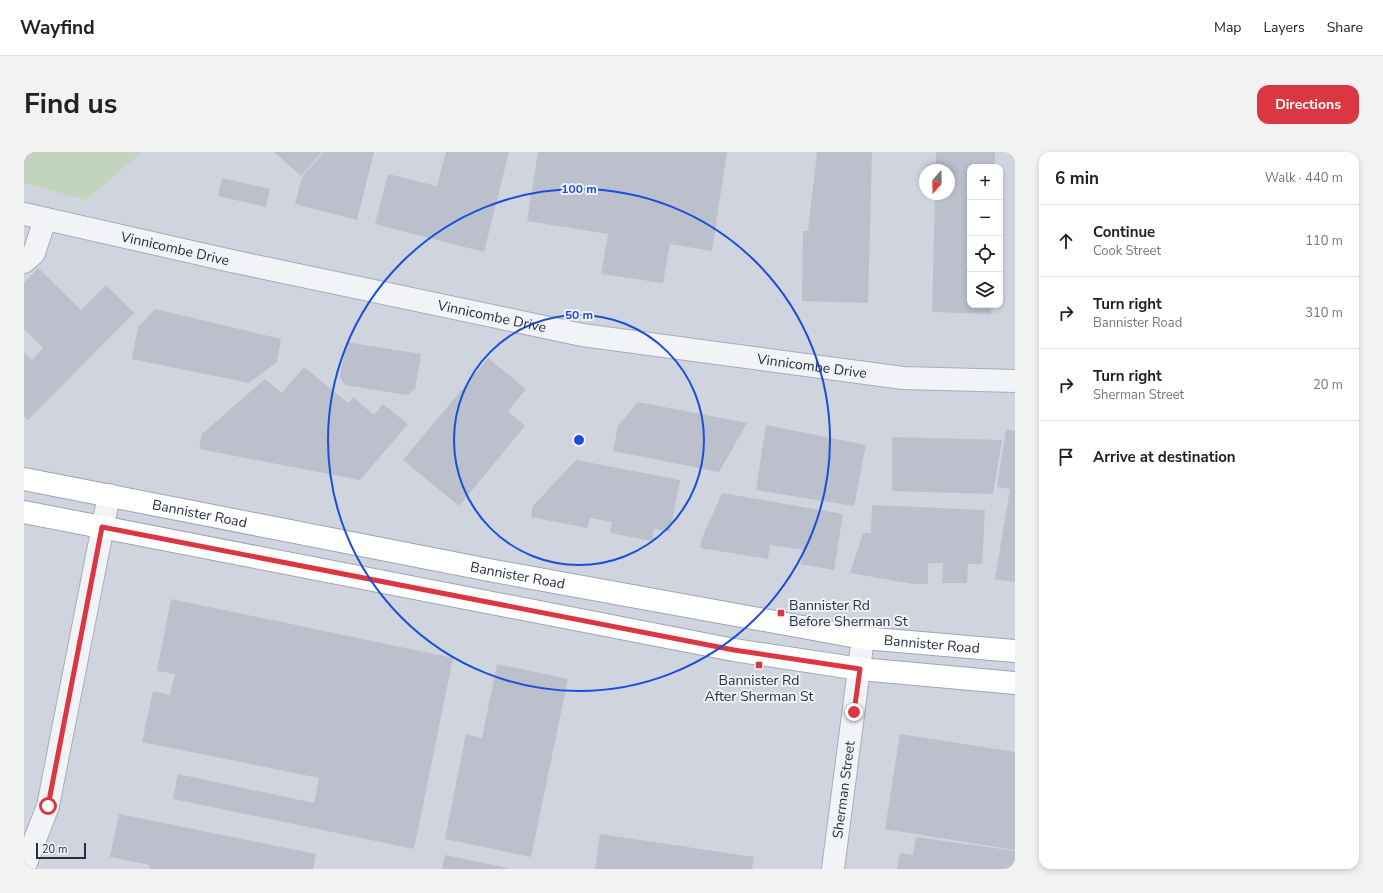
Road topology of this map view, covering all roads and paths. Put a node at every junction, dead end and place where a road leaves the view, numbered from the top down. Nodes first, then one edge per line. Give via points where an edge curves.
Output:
1 (34, 217) edge
2 (24, 262) edge
3 (1015, 381) edge
4 (24, 479) edge
5 (109, 495) junction
6 (24, 512) edge
7 (102, 527) junction
8 (863, 638) junction
9 (1015, 651) edge
10 (860, 669) junction
11 (1015, 683) edge
12 (24, 868) edge
13 (833, 869) edge

1 - 2 street via 34,253
1 - 3 street, Vinnicombe Drive via 582,335 902,378
4 - 5 main road, Bannister Road
5 - 7 street
5 - 8 main road, Bannister Road via 502,573
6 - 7 main road
7 - 10 main road via 734,650
7 - 12 street via 48,806
8 - 9 main road, Bannister Road
8 - 10 street, Sherman Street
10 - 11 main road
10 - 13 street, Sherman Street

